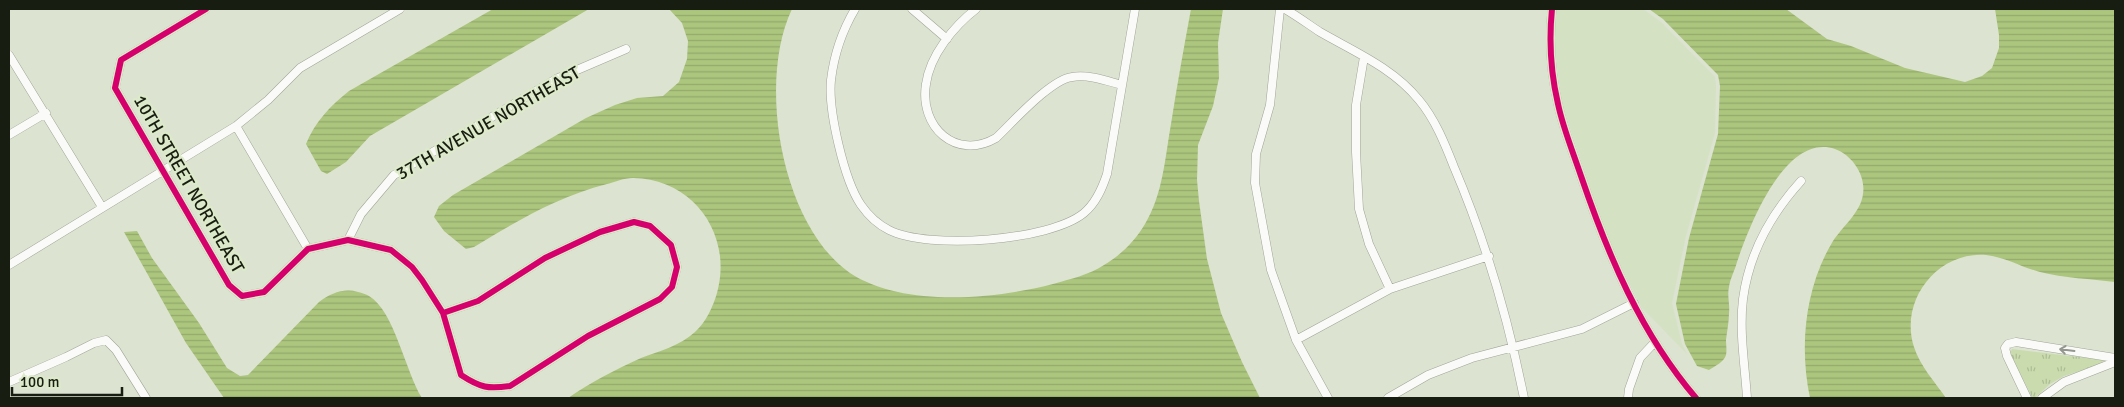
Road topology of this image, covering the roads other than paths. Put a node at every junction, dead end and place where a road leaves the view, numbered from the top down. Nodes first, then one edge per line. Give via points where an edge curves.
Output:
1 (206, 9) edge
2 (400, 9) edge
3 (855, 9) edge
4 (912, 9) edge
5 (976, 9) edge
6 (1135, 9) edge
7 (1280, 9) edge
8 (1285, 9) edge
9 (1552, 9) edge
10 (948, 39) junction
11 (626, 49) dead end
12 (9, 55) edge
13 (1364, 57) junction
14 (1122, 84) junction
15 (46, 113) junction
16 (236, 126) junction
17 (9, 135) edge
18 (163, 172) junction
19 (1801, 181) dead end
20 (102, 207) junction
21 (348, 240) junction
22 (308, 250) junction
23 (1489, 256) junction
24 (9, 265) edge
25 (1390, 289) junction
26 (1634, 303) junction
27 (443, 313) junction
28 (1296, 340) junction
29 (1655, 342) junction
30 (1514, 348) junction
31 (2115, 358) edge
32 (2115, 362) edge
33 (9, 382) edge
34 (146, 398) edge
35 (1328, 398) edge
36 (1388, 398) edge
37 (1524, 398) edge
38 (1628, 398) edge
39 (1696, 398) edge
40 (1747, 398) edge
41 (2027, 398) edge
42 (2042, 398) edge

1 - 18 street, 10TH STREET NORTHEAST via 121,60 115,88
2 - 16 street via 300,68
3 - 14 street via 841,37 831,82 838,135 846,172 860,205 878,223 902,235 928,239 1002,238 1059,226 1083,214 1098,196 1107,174
4 - 10 street
5 - 10 street
6 - 14 street
7 - 28 street via 1270,106 1256,154 1255,183 1271,270
8 - 13 street
9 - 26 street via 1552,58 1558,104 1602,236
10 - 14 street via 928,72 925,96 933,125 945,137 963,146 975,146 996,138 1062,80 1078,76
11 - 21 street, 37TH AVENUE NORTHEAST via 556,79 394,175 361,214
12 - 15 street
13 - 23 street via 1390,72 1420,100 1440,134
13 - 25 street via 1356,105 1360,210 1369,244
15 - 17 street
15 - 20 street
16 - 18 street
16 - 22 street
18 - 20 street
18 - 22 street, 10TH STREET NORTHEAST via 229,285 242,296 264,292
19 - 40 street via 1772,219 1748,275 1742,328
20 - 24 street
21 - 22 street, 10TH STREET NORTHEAST
21 - 27 street, 10TH STREET NORTHEAST via 391,250 417,273
23 - 25 street
23 - 30 street
25 - 28 street
26 - 29 street
26 - 30 street via 1582,329
27 - 27 street, 10TH STREET NORTHEAST via 478,301 545,258 600,232 634,222 650,226 671,245 674,253 676,267 672,287 660,298 588,336 510,386 496,389 475,384 461,375
28 - 35 street
29 - 38 street via 1640,358
29 - 39 street
30 - 36 street via 1472,358 1428,375
30 - 37 street
31 -> 41 street via 2016,342 2008,344 2005,348 2007,356
32 - 42 street via 2064,382
33 - 34 street via 94,342 106,340 116,350

